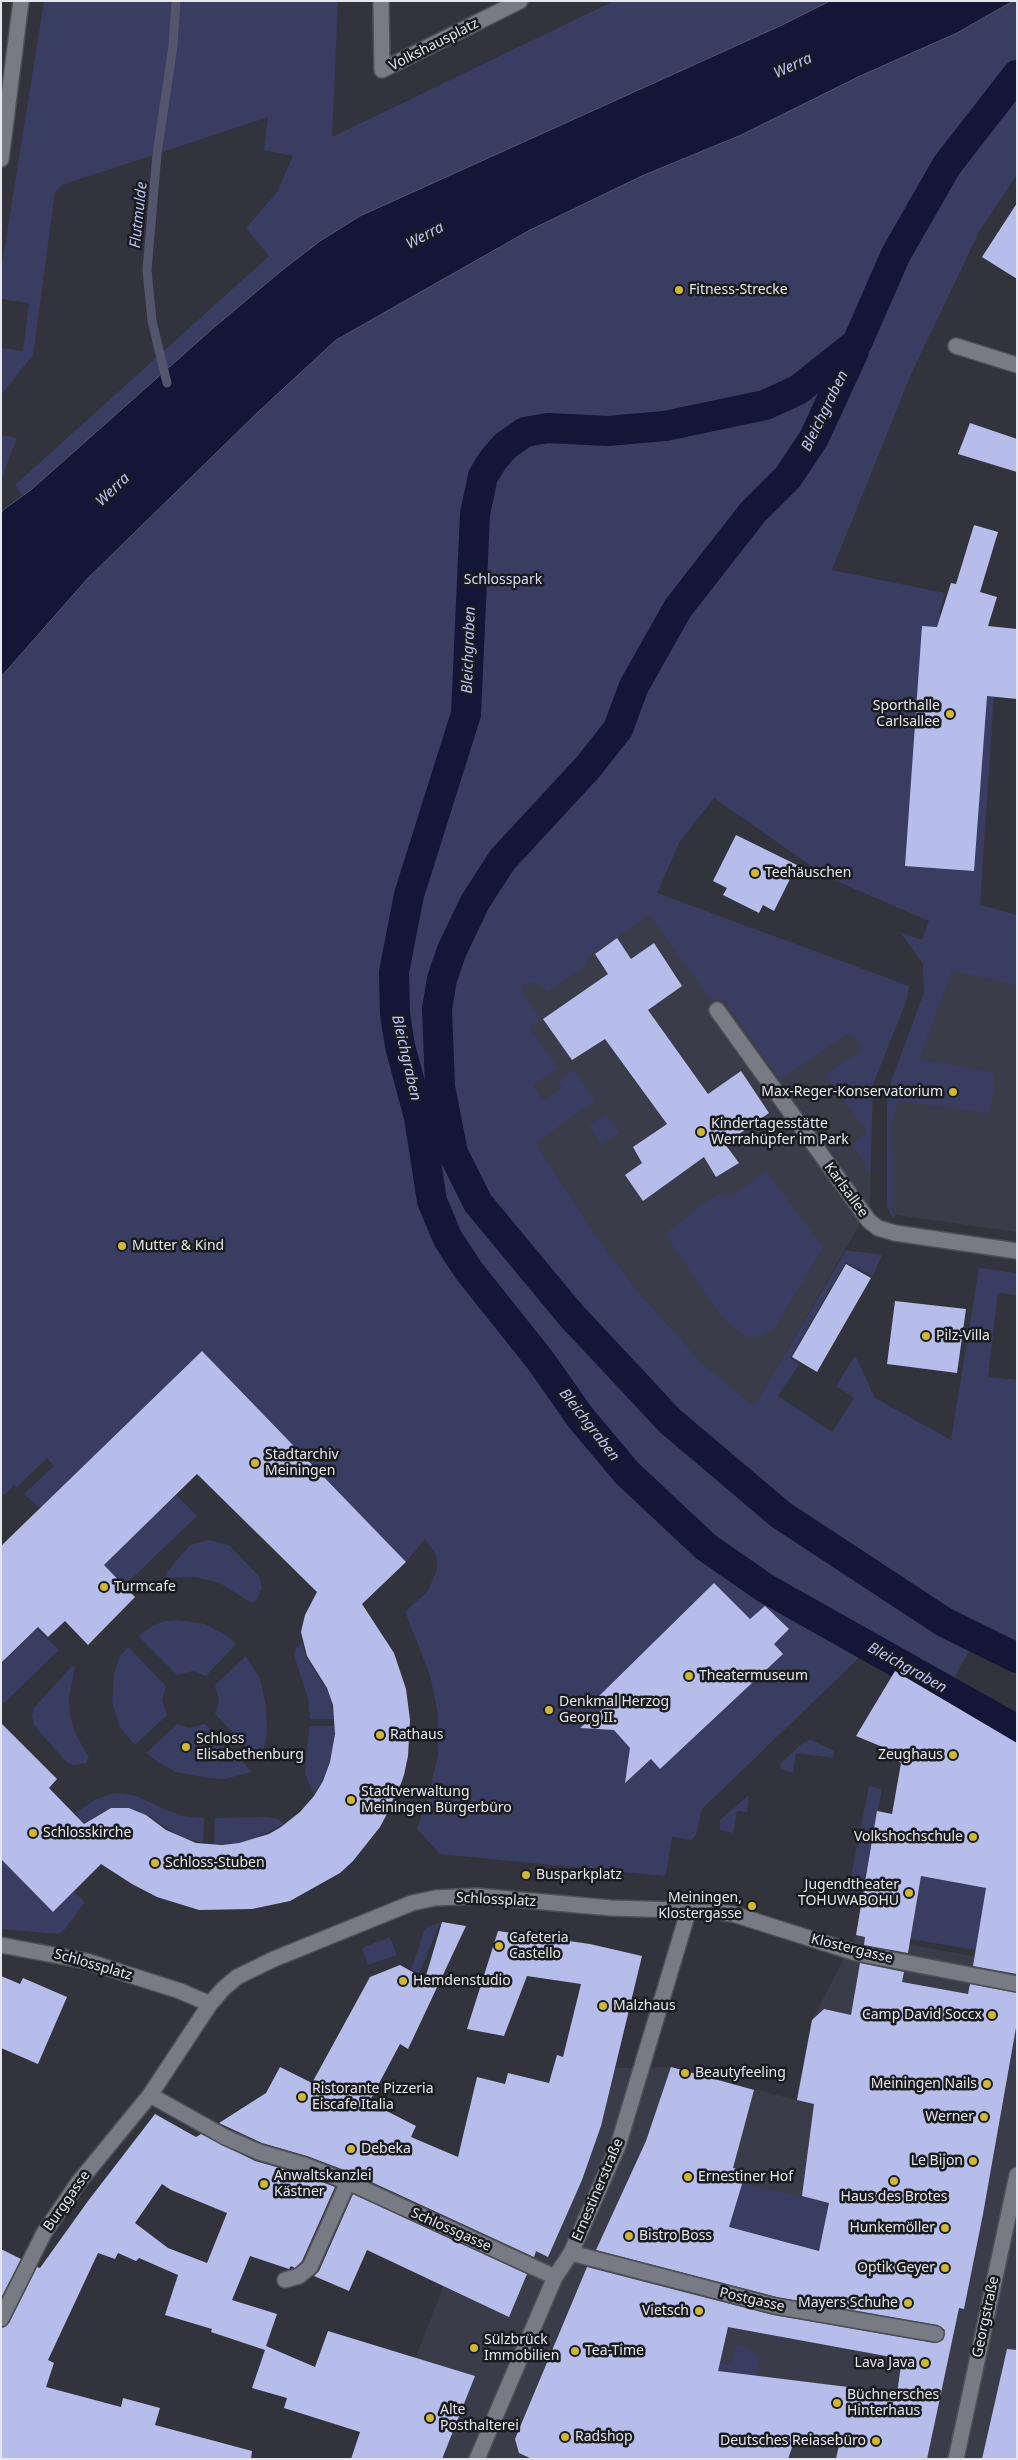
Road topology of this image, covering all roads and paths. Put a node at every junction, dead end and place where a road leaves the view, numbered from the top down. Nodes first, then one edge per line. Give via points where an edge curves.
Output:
1 (21, 1) edge
2 (381, 1) edge
3 (520, 1) edge
4 (1, 158) edge
5 (956, 346) dead end
6 (1017, 365) edge
7 (717, 1010) dead end
8 (1017, 1251) edge
9 (689, 1909) junction
10 (1, 1946) edge
11 (1017, 1984) edge
12 (210, 2004) junction
13 (150, 2095) junction
14 (1017, 2175) edge
15 (348, 2182) junction
16 (572, 2253) junction
17 (555, 2277) junction
18 (285, 2280) dead end
19 (1, 2319) edge
20 (936, 2334) dead end
21 (477, 2459) edge
22 (956, 2459) edge

1 - 4 street
2 - 3 street, Volkshausplatz via 382,70
5 - 6 street
7 - 8 street, Karlsallee via 869,1221 895,1234
9 - 11 street, Klostergasse via 733,1914 856,1953
9 - 12 street, Schlossplatz via 611,1908 477,1896 435,1898 391,1910 260,1965 237,1977
9 - 16 street, Ernestinerstraße via 618,2146
10 - 12 street, Schlossplatz via 86,1961
12 - 13 street, Schlossplatz
13 - 15 street, Schlossgasse via 259,2152
13 - 19 street, Burggasse via 78,2183 44,2234
14 - 22 street, Georgstraße
15 - 17 street, Schlossgasse
15 - 18 street via 310,2267 299,2276
16 - 17 street, Ernestinerstraße
16 - 20 street, Postgasse via 746,2299
17 - 21 street, Ernestinerstraße

